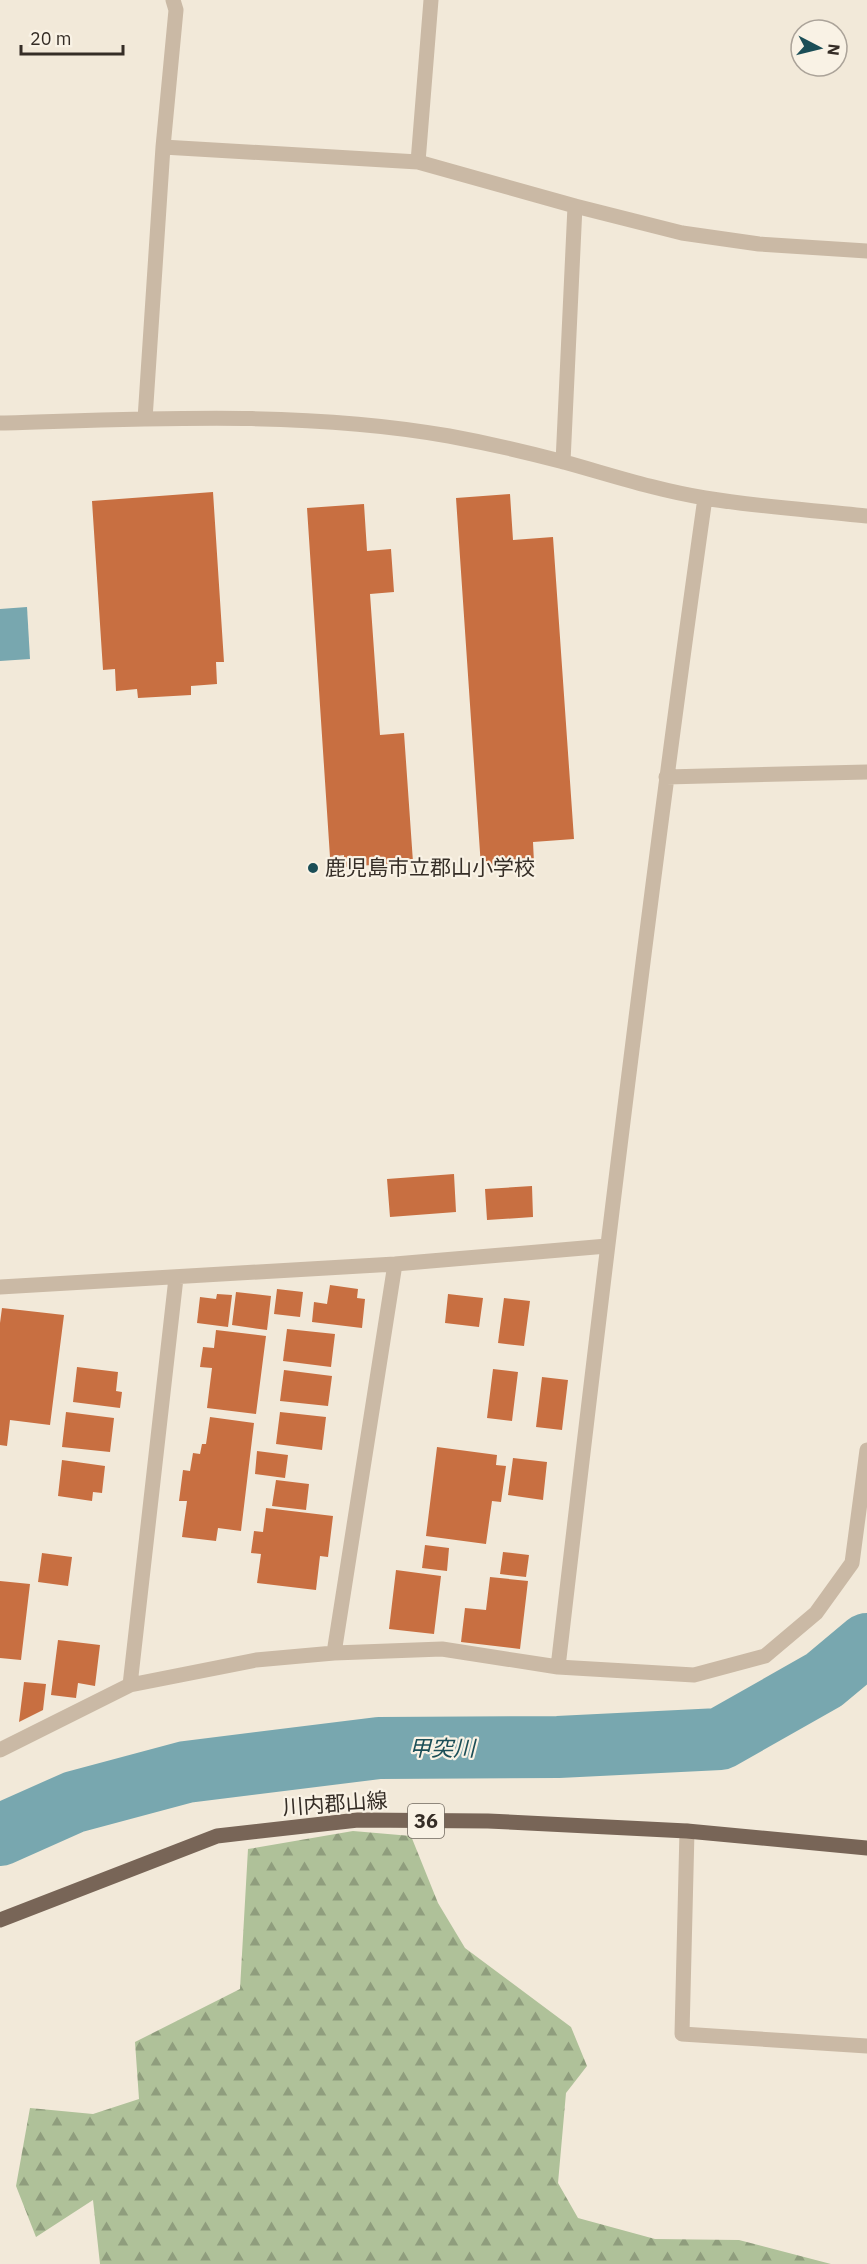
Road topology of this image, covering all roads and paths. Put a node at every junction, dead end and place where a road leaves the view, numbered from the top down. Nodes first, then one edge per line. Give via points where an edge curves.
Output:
1 (173, 0) edge
2 (431, 0) edge
3 (163, 147) junction
4 (418, 162) junction
5 (575, 206) junction
6 (867, 251) edge
7 (145, 419) junction
8 (0, 423) edge
9 (563, 462) junction
10 (705, 498) junction
11 (867, 516) edge
12 (867, 772) edge
13 (666, 777) junction
14 (607, 1246) junction
15 (394, 1264) junction
16 (176, 1278) junction
17 (0, 1287) edge
18 (867, 1450) edge
19 (867, 1542) edge
20 (852, 1563) junction
21 (334, 1653) junction
22 (558, 1667) junction
23 (130, 1685) junction
24 (0, 1750) edge
25 (687, 1831) junction
26 (867, 1848) edge
27 (0, 1920) edge
28 (867, 2046) edge

1 - 3 street via 176,10
2 - 4 street
3 - 4 street
3 - 7 street
4 - 5 street
5 - 6 street via 682,233 759,244
5 - 9 street
7 - 8 street
7 - 9 street via 269,419 371,426 448,436
9 - 10 street
10 - 11 street
10 - 13 street
12 - 13 street
13 - 14 street
14 - 15 street
14 - 22 street
15 - 16 street
15 - 21 street
16 - 17 street
16 - 23 street
18 - 20 street
19 - 20 street
20 - 22 street via 816,1613 765,1656 694,1675
21 - 22 street via 442,1648
21 - 23 street via 256,1660
23 - 24 street
25 - 26 main road, 川内郡山線 / 36
25 - 27 main road, 川内郡山線 / 36 via 488,1821 358,1820 217,1836
25 - 28 street via 682,2034

